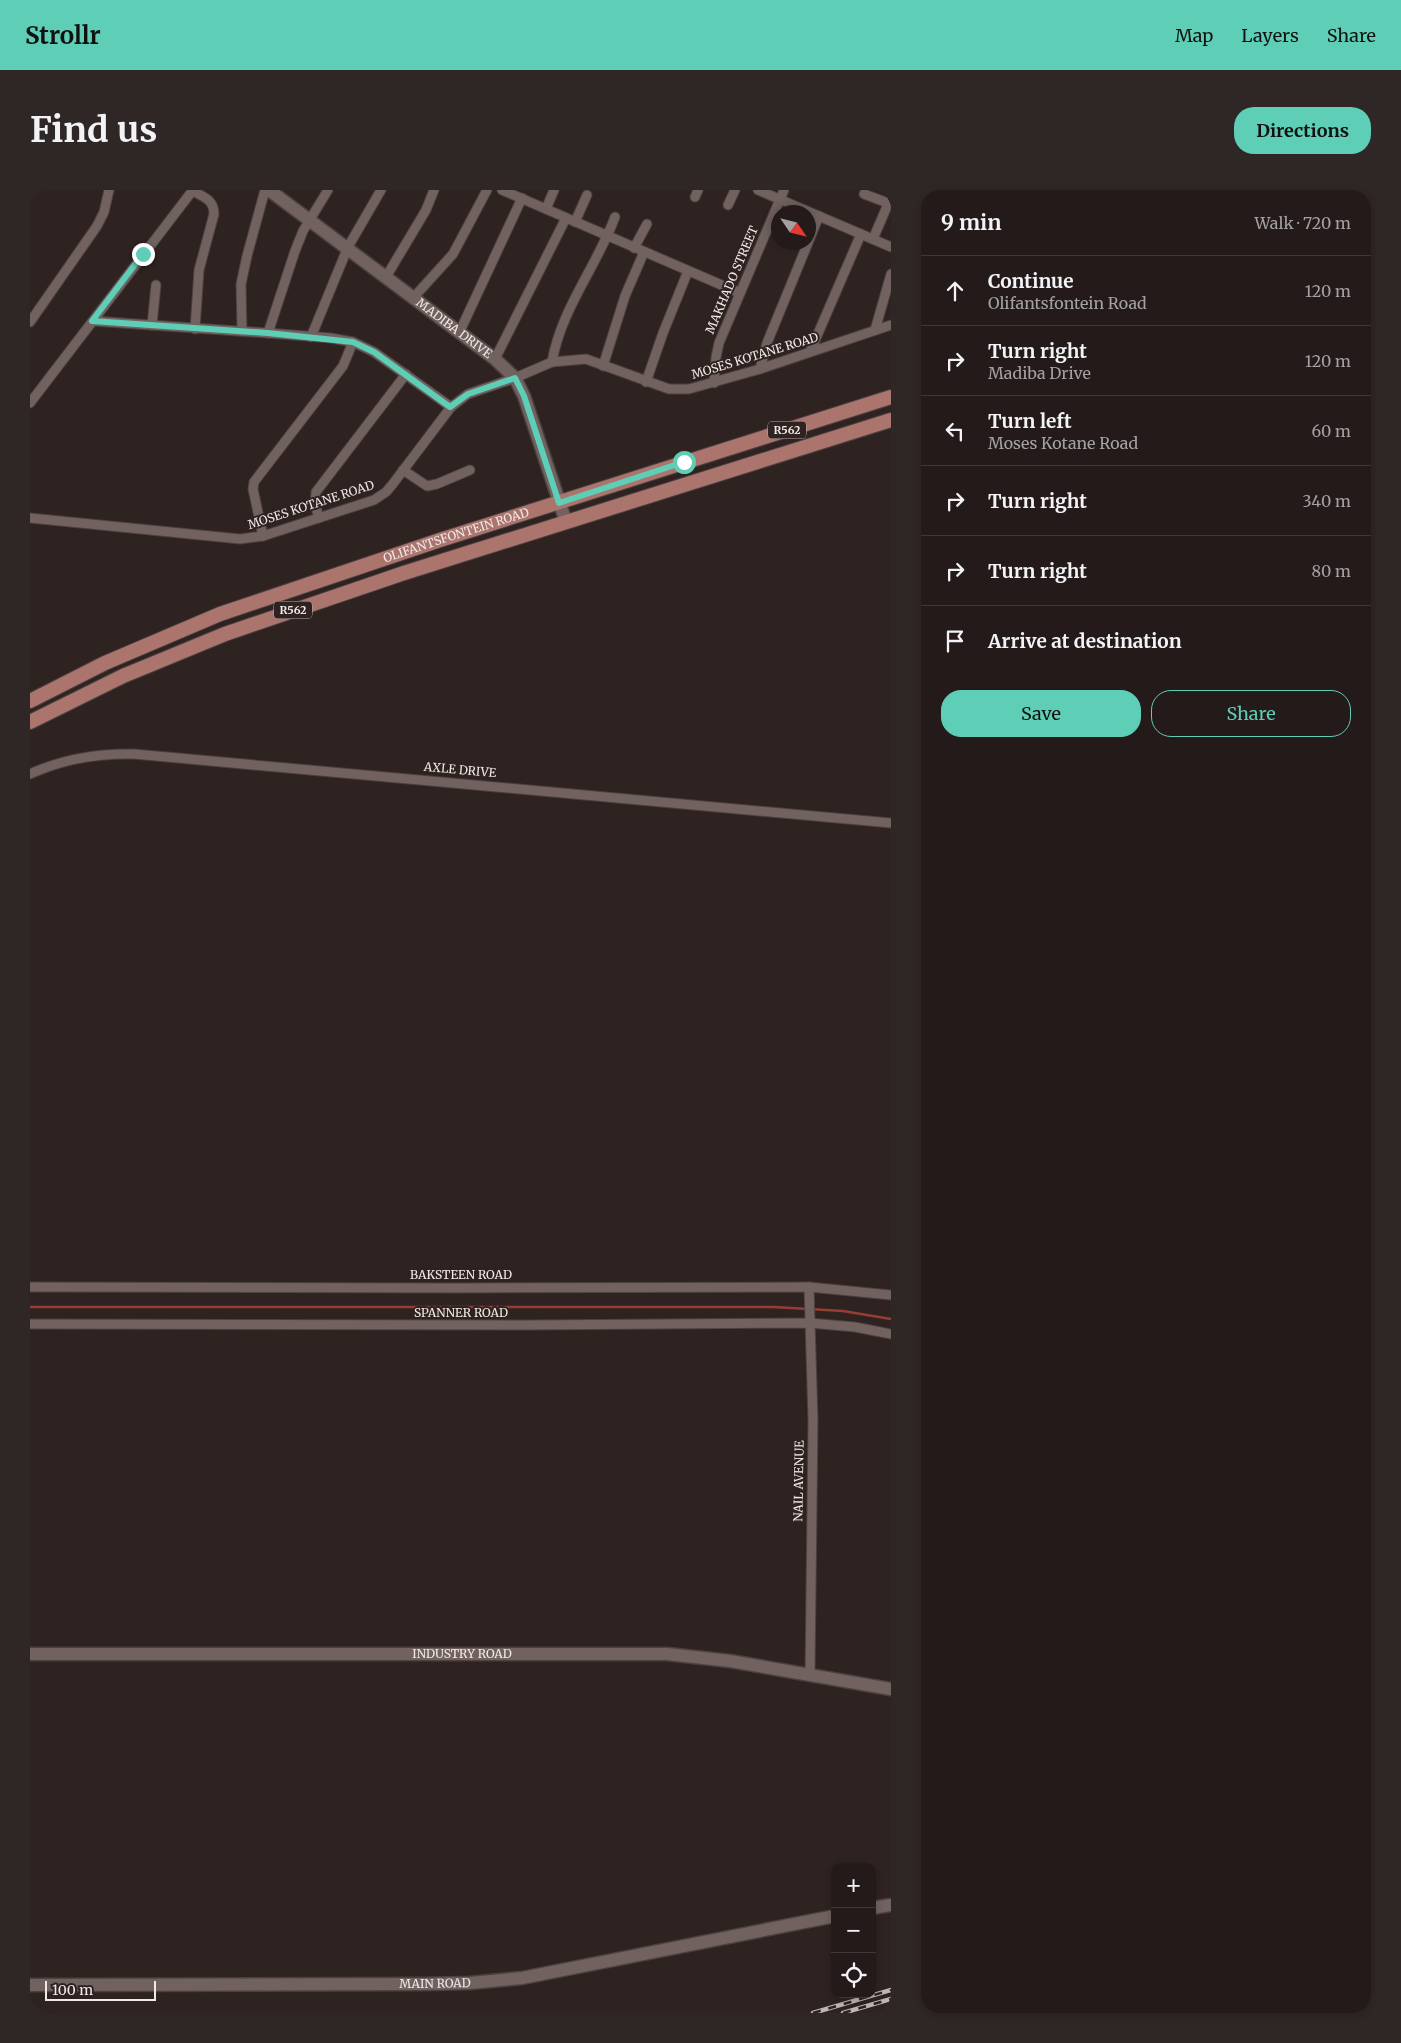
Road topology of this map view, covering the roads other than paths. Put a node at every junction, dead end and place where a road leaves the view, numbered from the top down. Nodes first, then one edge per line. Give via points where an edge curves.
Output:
1 (109, 190) edge
2 (193, 190) edge
3 (328, 190) edge
4 (382, 190) edge
5 (434, 190) edge
6 (487, 190) edge
7 (502, 190) edge
8 (554, 190) edge
9 (735, 190) edge
10 (758, 190) edge
11 (270, 191) edge
12 (782, 194) edge
13 (864, 194) dead end
14 (587, 195) dead end
15 (522, 198) junction
16 (890, 200) edge
17 (728, 205) dead end
18 (546, 209) junction
19 (820, 216) junction
20 (615, 217) dead end
21 (566, 218) junction
22 (310, 220) junction
23 (575, 222) junction
24 (647, 224) dead end
25 (861, 234) junction
26 (608, 236) junction
27 (873, 239) junction
28 (891, 247) edge
29 (348, 248) junction
30 (634, 248) junction
31 (644, 252) junction
32 (688, 271) junction
33 (891, 274) edge
34 (386, 277) junction
35 (156, 285) dead end
36 (740, 293) junction
37 (414, 297) junction
38 (92, 321) junction
39 (30, 322) edge
40 (152, 325) junction
41 (891, 325) edge
42 (196, 328) junction
43 (875, 330) junction
44 (242, 331) junction
45 (460, 331) junction
46 (268, 333) junction
47 (311, 338) junction
48 (353, 342) junction
49 (810, 352) junction
50 (495, 359) junction
51 (552, 362) junction
52 (603, 366) junction
53 (760, 369) junction
54 (406, 374) junction
55 (515, 378) junction
56 (646, 382) junction
57 (714, 383) junction
58 (891, 397) edge
59 (30, 403) edge
60 (450, 407) junction
61 (891, 420) edge
62 (403, 470) junction
63 (470, 470) dead end
64 (559, 503) junction
65 (30, 518) edge
66 (319, 518) junction
67 (566, 522) junction
68 (263, 536) junction
69 (30, 701) edge
70 (30, 722) edge
71 (30, 774) edge
72 (891, 823) edge
73 (30, 1287) edge
74 (809, 1287) junction
75 (891, 1295) edge
76 (810, 1323) junction
77 (30, 1324) edge
78 (891, 1334) edge
79 (30, 1654) edge
80 (810, 1675) junction
81 (891, 1689) edge
82 (891, 1905) edge
83 (876, 1907) edge
84 (831, 1917) edge
85 (30, 1986) edge

1 - 39 street via 97,226
2 - 38 street
2 - 42 street via 214,207 199,270
3 - 22 street
4 - 29 street
5 - 34 street via 426,210
6 - 37 street via 453,254
7 - 15 street
8 - 18 street
9 - 17 street
10 - 12 street
11 - 22 street, MADIBA DRIVE
11 - 44 street via 247,256 241,284
12 - 19 street
12 - 36 street, MAKHADO STREET
13 - 16 street
14 - 23 street
15 - 18 street
15 - 45 street
16 - 27 street
18 - 21 street
19 - 25 street
19 - 53 street via 767,343
20 - 26 street
21 - 23 street
21 - 50 street
22 - 29 street, MADIBA DRIVE
22 - 46 street via 295,251
23 - 26 street
24 - 30 street
25 - 27 street
25 - 49 street
26 - 30 street
26 - 51 street via 559,333
27 - 28 street
29 - 34 street, MADIBA DRIVE
29 - 47 street
30 - 31 street
31 - 32 street
31 - 52 street via 625,296
32 - 36 street
32 - 56 street
33 - 43 street
34 - 37 street, MADIBA DRIVE
35 - 40 street
36 - 57 street, MAKHADO STREET via 717,350
37 - 45 street, MADIBA DRIVE
38 - 40 street
38 - 59 street
40 - 42 street
41 - 43 street, MOSES KOTANE ROAD
42 - 44 street
43 - 49 street, MOSES KOTANE ROAD
44 - 46 street
45 - 50 street, MADIBA DRIVE
46 - 47 street
47 - 48 street
48 - 54 street
48 - 68 street via 343,366 254,482
49 - 53 street, MOSES KOTANE ROAD
50 - 55 street, MADIBA DRIVE
51 - 52 street, MOSES KOTANE ROAD via 586,359
51 - 55 street, MOSES KOTANE ROAD
52 - 56 street, MOSES KOTANE ROAD
53 - 57 street, MOSES KOTANE ROAD
54 - 60 street
54 - 66 street via 316,492
55 - 60 street, MOSES KOTANE ROAD via 468,394
55 - 64 street, MADIBA DRIVE via 524,396
56 - 57 street, MOSES KOTANE ROAD via 679,390
58 - 64 main road, OLIFANTSFONTEIN ROAD / R562
60 - 62 street, MOSES KOTANE ROAD
61 - 67 main road, OLIFANTSFONTEIN ROAD / R562
62 - 63 street via 427,486
62 - 66 street, MOSES KOTANE ROAD via 381,496
64 - 67 street, MADIBA DRIVE
64 - 69 main road, OLIFANTSFONTEIN ROAD / R562 via 220,614 105,663
65 - 68 street, MOSES KOTANE ROAD via 240,539
66 - 68 street, MOSES KOTANE ROAD
67 - 70 main road, OLIFANTSFONTEIN ROAD / R562 via 225,634 123,676
71 - 72 street, AXLE DRIVE via 87,756 134,754
73 - 74 street, BAKSTEEN ROAD
74 - 75 street, BAKSTEEN ROAD
74 - 76 street, NAIL AVENUE
76 - 77 street, SPANNER ROAD
76 - 78 street, SPANNER ROAD
76 - 80 street, NAIL AVENUE via 813,1421
79 - 80 street, INDUSTRY ROAD via 667,1654 715,1658
80 - 81 street, INDUSTRY ROAD
82 - 83 street
84 - 85 street, MAIN ROAD via 496,1981

